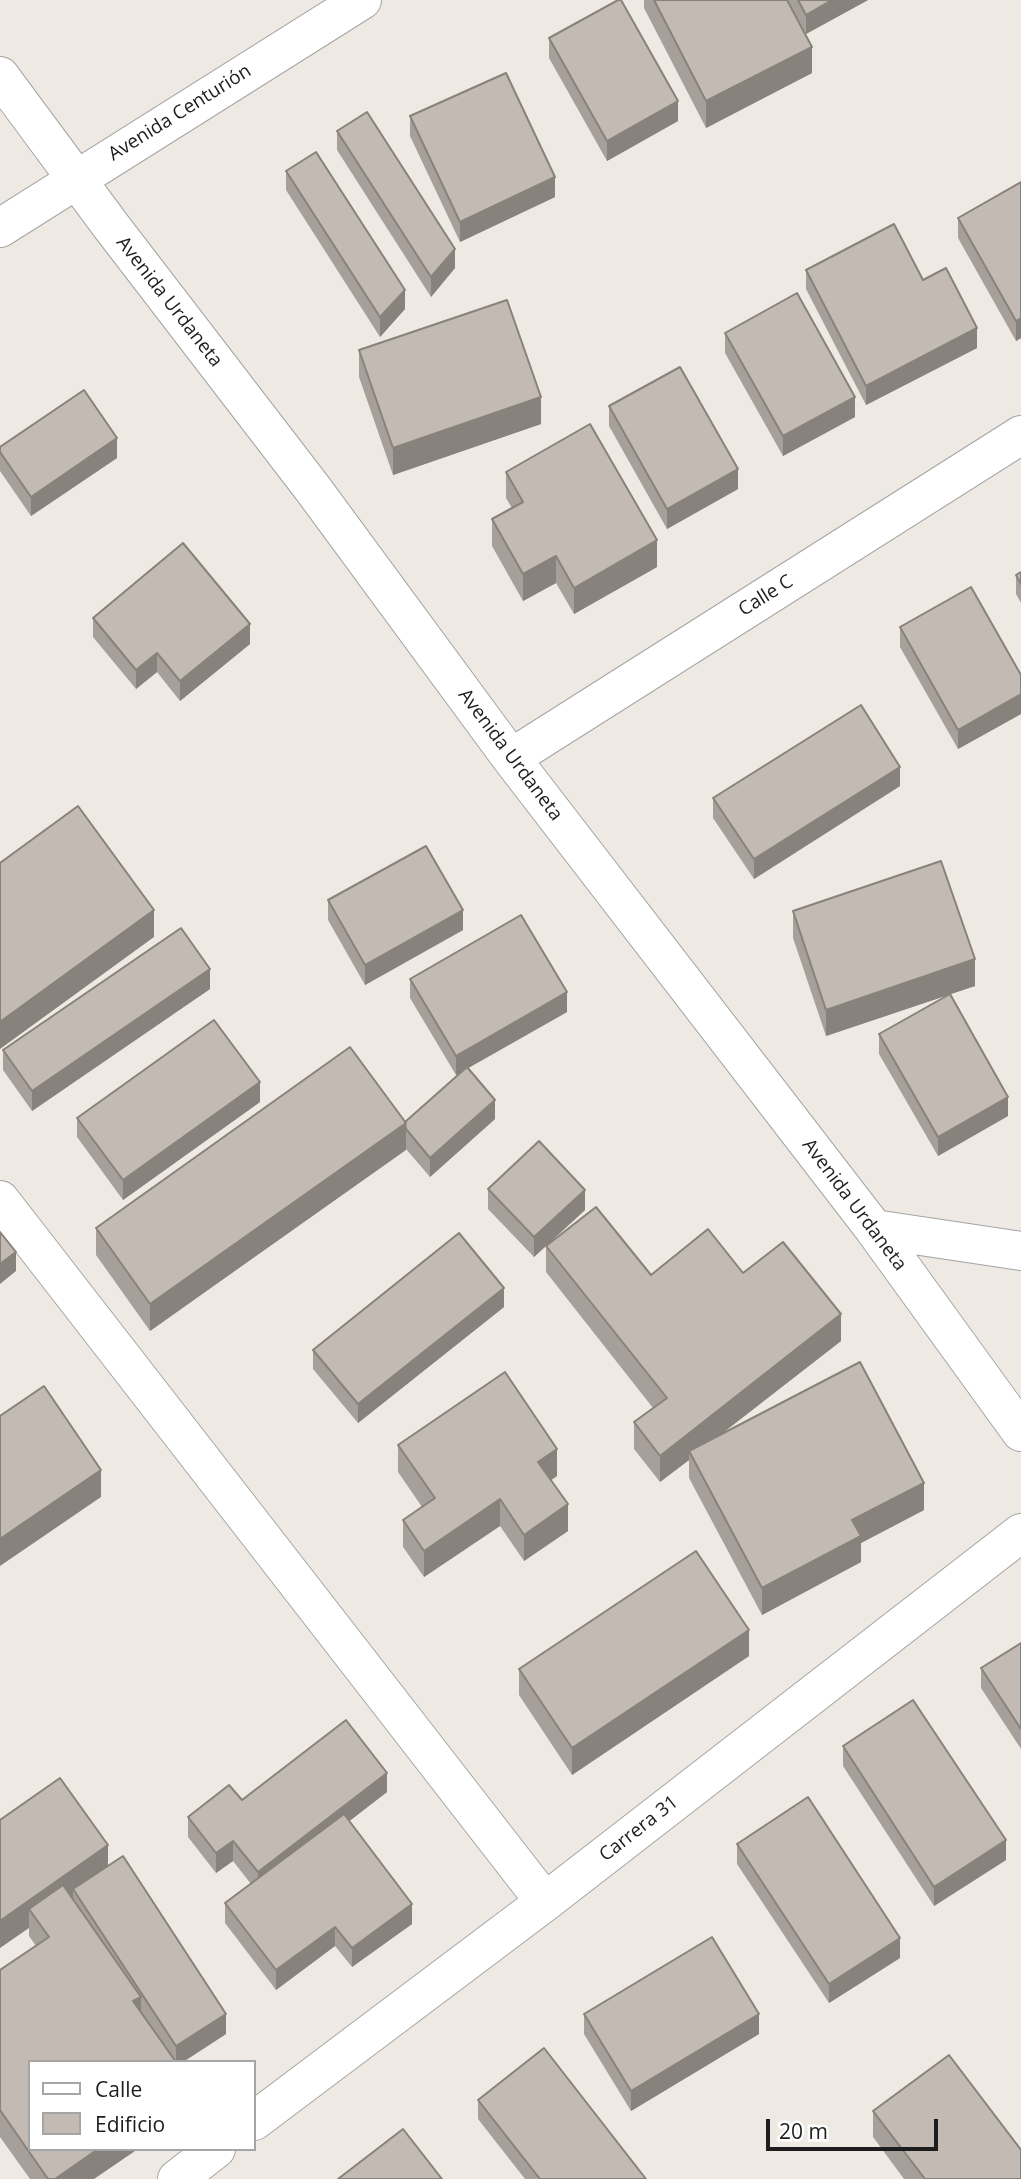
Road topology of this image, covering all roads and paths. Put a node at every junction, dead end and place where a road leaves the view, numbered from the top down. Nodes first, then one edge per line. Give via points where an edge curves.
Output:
1 (362, 0) edge
2 (0, 76) edge
3 (76, 178) junction
4 (0, 228) edge
5 (1021, 435) edge
6 (511, 758) junction
7 (0, 1200) edge
8 (874, 1230) junction
9 (1021, 1251) edge
10 (1021, 1432) edge
11 (1021, 1533) edge
12 (545, 1902) junction
13 (256, 2119) edge
14 (213, 2151) edge
15 (177, 2179) edge

1 - 3 street, Avenida Centurión
2 - 3 street, Avenida Urdaneta
3 - 4 street, Avenida Centurión
3 - 6 street, Avenida Urdaneta
5 - 6 street, Calle C
6 - 8 street, Avenida Urdaneta
7 - 12 street
8 - 9 street
8 - 10 street, Avenida Urdaneta
11 - 12 street, Carrera 31
12 - 13 street, Carrera 31
14 - 15 street

